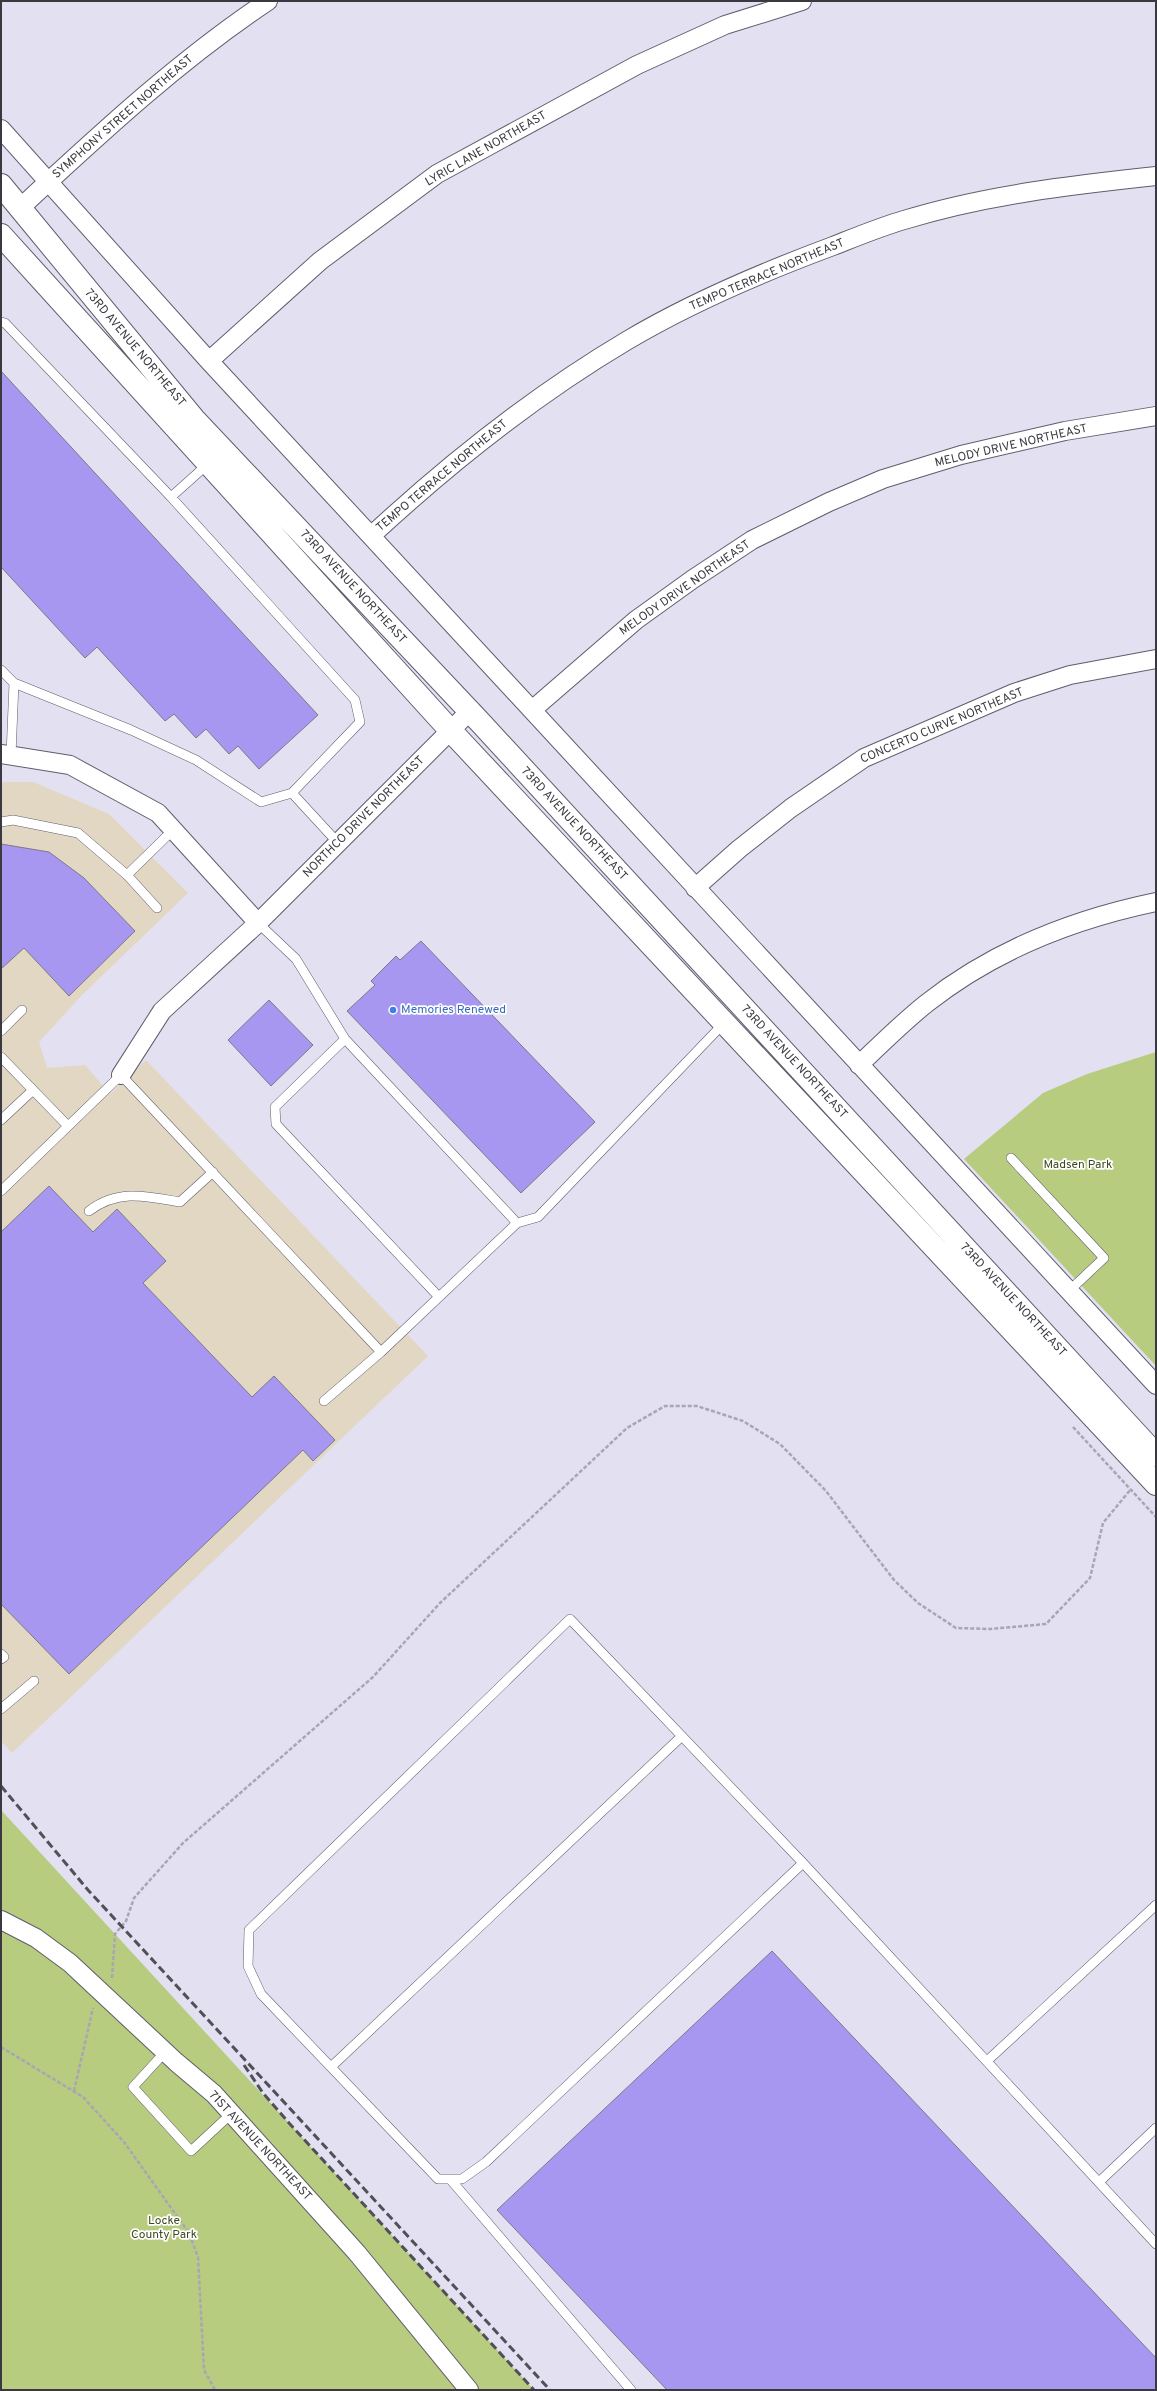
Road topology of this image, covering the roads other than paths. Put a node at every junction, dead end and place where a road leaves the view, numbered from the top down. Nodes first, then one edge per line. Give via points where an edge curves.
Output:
1 (268, 1) edge
2 (802, 1) edge
3 (1, 129) edge
4 (1156, 176) edge
5 (49, 181) junction
6 (1, 185) edge
7 (20, 208) junction
8 (1, 224) edge
9 (1, 235) edge
10 (1, 322) edge
11 (209, 361) junction
12 (1156, 416) edge
13 (216, 457) junction
14 (171, 497) junction
15 (372, 535) junction
16 (1156, 658) edge
17 (1, 670) edge
18 (14, 683) junction
19 (532, 710) junction
20 (470, 711) junction
21 (450, 730) junction
22 (6, 754) edge
23 (292, 793) junction
24 (1, 822) edge
25 (173, 830) junction
26 (339, 844) junction
27 (127, 875) junction
28 (695, 888) junction
29 (1156, 902) edge
30 (157, 908) dead end
31 (258, 923) junction
32 (22, 1010) dead end
33 (724, 1023) junction
34 (1, 1031) edge
35 (345, 1039) junction
36 (1, 1057) edge
37 (859, 1065) junction
38 (121, 1075) junction
39 (33, 1090) junction
40 (1, 1120) edge
41 (68, 1126) junction
42 (1012, 1158) dead end
43 (213, 1172) junction
44 (1, 1191) edge
45 (89, 1211) dead end
46 (517, 1223) junction
47 (1069, 1291) junction
48 (439, 1297) junction
49 (381, 1352) junction
50 (1156, 1385) edge
51 (324, 1401) dead end
52 (1153, 1471) edge
53 (1, 1654) edge
54 (1, 1659) edge
55 (34, 1681) dead end
56 (1, 1709) edge
57 (682, 1736) junction
58 (803, 1863) junction
59 (1156, 1905) edge
60 (1, 1920) edge
61 (165, 2052) junction
62 (987, 2061) junction
63 (331, 2067) junction
64 (232, 2113) junction
65 (1156, 2128) edge
66 (450, 2179) junction
67 (1099, 2182) junction
68 (1156, 2244) edge
69 (469, 2390) edge
70 (631, 2390) edge

1 - 5 street, SYMPHONY STREET NORTHEAST via 161,81
2 - 11 street, LYRIC LANE NORTHEAST via 725,25 637,65 437,174 320,260
3 - 5 street
4 - 15 street, TEMPO TERRACE NORTHEAST via 990,199 903,220 803,257 717,294 629,339 547,392 475,445
5 - 7 street, SYMPHONY STREET NORTHEAST
5 - 11 street
6 - 7 street, 73RD AVENUE NORTHEAST
7 - 8 street, SYMPHONY STREET NORTHEAST
7 - 13 street, 73RD AVENUE NORTHEAST via 194,419
9 - 13 street, 73RD AVENUE NORTHEAST
10 - 14 lane via 5,323
11 - 15 street
12 - 19 street, MELODY DRIVE NORTHEAST via 1065,431 961,455 883,479 829,502 752,540 693,579 636,620
13 - 14 lane
13 - 20 street, 73RD AVENUE NORTHEAST
13 - 21 street, 73RD AVENUE NORTHEAST
14 - 23 lane via 356,700 360,722
15 - 19 street
16 - 28 street, CONCERTO CURVE NORTHEAST via 1070,674 1014,693 864,758 791,808
17 - 18 lane
18 - 22 lane
18 - 23 lane via 131,730 196,760 261,802
19 - 28 street
20 - 21 street, NORTHCO DRIVE NORTHEAST
20 - 52 street, 73RD AVENUE NORTHEAST
21 - 26 street, NORTHCO DRIVE NORTHEAST
21 - 33 street, 73RD AVENUE NORTHEAST
22 - 25 street via 70,765 158,813
23 - 26 lane
24 - 27 lane via 13,820 78,833
25 - 27 lane
25 - 31 street
26 - 31 street, NORTHCO DRIVE NORTHEAST
27 - 30 lane
28 - 37 street
29 - 37 street via 1111,911 1040,936 972,972 926,1003
31 - 35 lane via 296,959
31 - 38 street, NORTHCO DRIVE NORTHEAST via 162,1011
32 - 34 lane
33 - 46 lane via 538,1217
33 - 52 street, 73RD AVENUE NORTHEAST
35 - 46 lane
35 - 48 lane via 275,1107 276,1124
36 - 39 lane
37 - 47 street
38 - 41 lane
38 - 43 lane
39 - 40 lane
39 - 41 lane
41 - 44 lane
42 - 47 lane via 1104,1258
43 - 45 lane via 180,1202 134,1194 101,1202
43 - 49 lane
46 - 48 lane
47 - 50 street
48 - 49 lane
49 - 51 lane
53 - 54 lane via 4,1657
55 - 56 lane
57 - 58 lane
57 - 63 lane
57 - 63 lane via 570,1620 249,1930 248,1966 261,1994
58 - 62 lane
58 - 66 lane via 486,2162 462,2178
59 - 62 lane
60 - 61 street, 71ST AVENUE NORTHEAST via 36,1938 70,1963
61 - 64 street, 71ST AVENUE NORTHEAST
61 - 64 lane via 133,2087 191,2151
62 - 67 lane
63 - 66 lane via 438,2180
64 - 69 street, 71ST AVENUE NORTHEAST via 357,2253
65 - 67 lane
66 - 70 lane
67 - 68 lane

